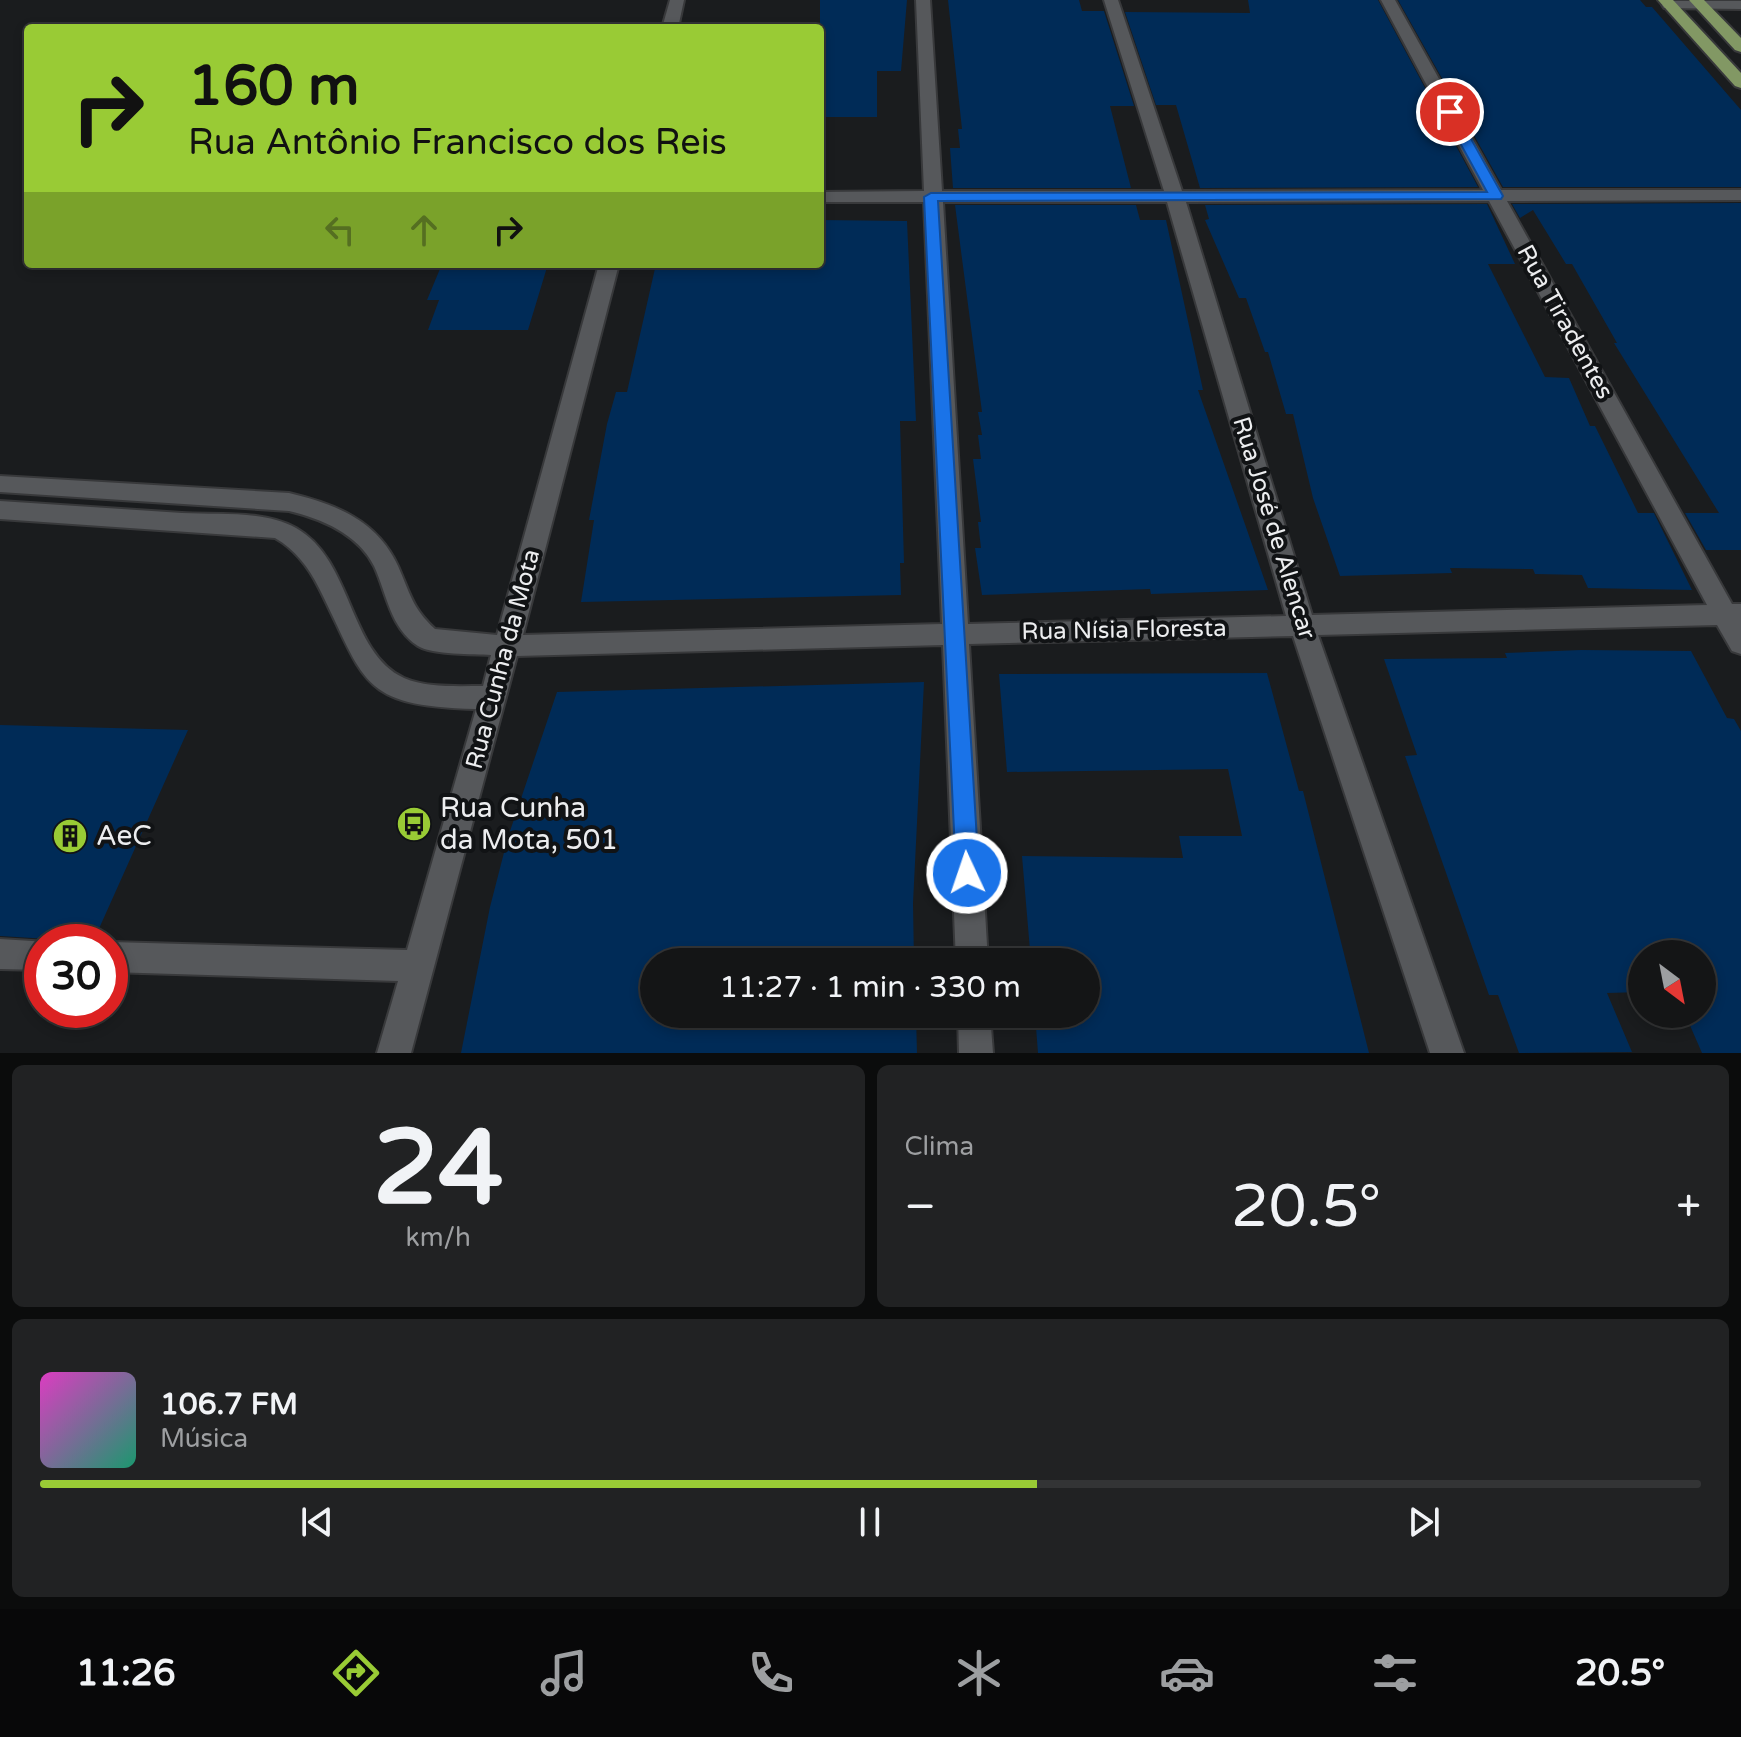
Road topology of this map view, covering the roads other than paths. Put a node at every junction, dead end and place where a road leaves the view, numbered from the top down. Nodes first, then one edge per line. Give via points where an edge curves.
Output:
1 (677, 0) edge
2 (923, 0) edge
3 (1111, 0) edge
4 (1388, 0) edge
5 (1667, 2) edge
6 (1698, 2) edge
7 (1741, 5) edge
8 (671, 24) edge
9 (1741, 47) edge
10 (1741, 83) edge
11 (1741, 195) edge
12 (1496, 196) junction
13 (824, 197) edge
14 (931, 197) junction
15 (1175, 197) junction
16 (608, 268) edge
17 (0, 484) edge
18 (0, 510) edge
19 (1733, 615) edge
20 (1302, 625) junction
21 (955, 634) junction
22 (1741, 644) edge
23 (507, 646) junction
24 (493, 698) junction
25 (971, 948) edge
26 (0, 954) edge
27 (24, 955) edge
28 (128, 958) edge
29 (418, 966) junction
30 (975, 1028) edge
31 (394, 1053) edge
32 (976, 1053) edge
33 (1447, 1053) edge

1 - 8 street
2 - 14 street
3 - 15 street, Rua José de Alencar
4 - 12 street, Rua Tiradentes
5 - 6 street
5 - 10 main road
6 - 7 street
6 - 9 main road
11 - 12 street
12 - 15 street
12 - 19 street, Rua Tiradentes
13 - 14 street
14 - 15 street
14 - 21 street
15 - 20 street, Rua José de Alencar
16 - 23 street, Rua Cunha da Mota
17 - 23 street, Rua Nísia Floresta via 289,502 319,509 345,520 366,538 381,557 406,617 428,639
18 - 24 street via 288,534 325,572 355,643 373,670 394,686 431,695
19 - 20 street, Rua Nísia Floresta
19 - 22 street, Rua Tiradentes
20 - 21 street, Rua Nísia Floresta
20 - 33 street, Rua José de Alencar
21 - 23 street, Rua Nísia Floresta
21 - 25 street
23 - 24 street, Rua Cunha da Mota
24 - 29 street, Rua Cunha da Mota
26 - 27 street
28 - 29 street
29 - 31 street, Rua Cunha da Mota
30 - 32 street

